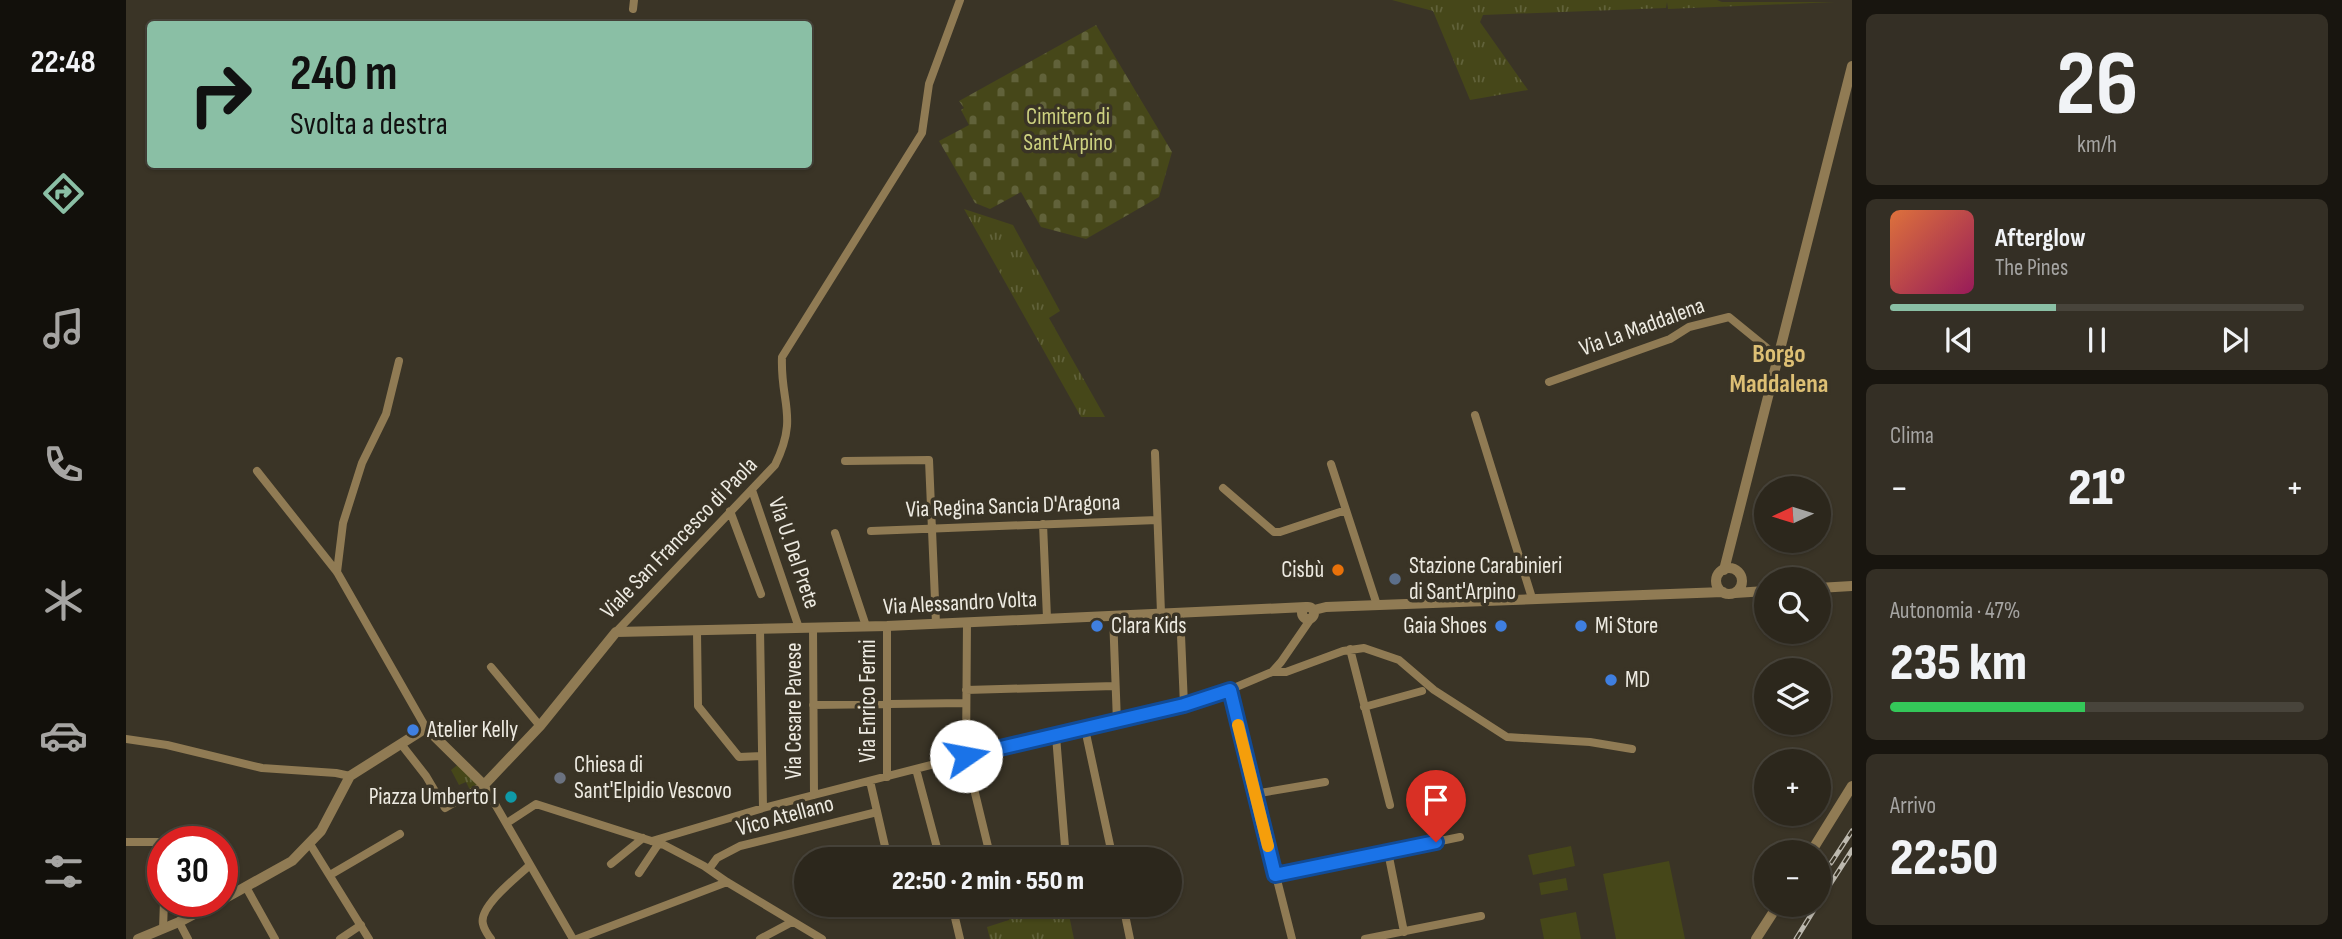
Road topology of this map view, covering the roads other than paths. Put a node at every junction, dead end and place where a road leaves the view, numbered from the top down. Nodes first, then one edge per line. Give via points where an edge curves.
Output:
1 (960, 0) edge
2 (1852, 66) edge
3 (1778, 357) junction
4 (399, 361) dead end
5 (1549, 382) dead end
6 (1475, 415) dead end
7 (1155, 453) dead end
8 (845, 461) dead end
9 (1331, 464) dead end
10 (257, 471) dead end
11 (1223, 488) dead end
12 (752, 490) junction
13 (1346, 510) junction
14 (730, 511) junction
15 (1157, 520) junction
16 (1044, 524) junction
17 (932, 528) junction
18 (1735, 528) junction
19 (871, 531) dead end
20 (835, 533) dead end
21 (1724, 570) junction
22 (1735, 570) junction
23 (337, 572) junction
24 (1717, 580) junction
25 (1742, 581) junction
26 (1852, 586) edge
27 (1831, 587) edge
28 (1754, 589) edge
29 (1681, 592) junction
30 (1723, 592) junction
31 (1754, 592) edge
32 (1734, 593) junction
33 (761, 594) dead end
34 (1532, 598) junction
35 (1377, 605) junction
36 (1180, 612) junction
37 (1161, 613) junction
38 (1113, 615) junction
39 (1308, 616) junction
40 (1047, 618) junction
41 (967, 622) junction
42 (936, 623) junction
43 (887, 625) junction
44 (866, 626) junction
45 (813, 627) junction
46 (799, 628) junction
47 (760, 629) junction
48 (616, 632) junction
49 (697, 632) junction
50 (1350, 649) junction
51 (491, 667) dead end
52 (1272, 672) junction
53 (1115, 686) junction
54 (966, 690) junction
55 (1230, 690) junction
56 (1422, 691) dead end
57 (887, 703) junction
58 (966, 703) junction
59 (813, 705) junction
60 (1184, 705) junction
61 (1364, 707) junction
62 (1117, 722) junction
63 (540, 726) junction
64 (426, 728) junction
65 (1085, 729) junction
66 (1056, 736) junction
67 (126, 739) edge
68 (401, 744) junction
69 (1632, 749) dead end
70 (762, 756) junction
71 (966, 756) junction
72 (916, 769) junction
73 (350, 776) junction
74 (887, 777) junction
75 (870, 781) junction
76 (1325, 782) dead end
77 (484, 785) junction
78 (1852, 786) edge
79 (1254, 794) junction
80 (814, 795) junction
81 (1390, 805) dead end
82 (763, 807) junction
83 (877, 812) junction
84 (507, 823) junction
85 (400, 834) dead end
86 (670, 835) junction
87 (1460, 837) dead end
88 (1818, 840) edge
89 (651, 841) junction
90 (126, 842) edge
91 (147, 842) edge
92 (310, 844) junction
93 (885, 847) edge
94 (937, 847) edge
95 (988, 847) edge
96 (1065, 847) edge
97 (1110, 847) edge
98 (676, 851) junction
99 (1388, 852) junction
100 (611, 864) dead end
101 (530, 865) junction
102 (709, 869) junction
103 (639, 873) dead end
104 (330, 875) junction
105 (1275, 875) junction
106 (727, 882) junction
107 (246, 887) junction
108 (238, 891) edge
109 (1481, 916) dead end
110 (163, 917) edge
111 (189, 917) edge
112 (955, 917) edge
113 (1125, 917) edge
114 (1770, 917) edge
115 (179, 922) junction
116 (792, 922) junction
117 (361, 925) junction
118 (163, 929) junction
119 (1404, 932) junction
120 (138, 939) edge
121 (188, 939) edge
122 (275, 939) edge
123 (340, 939) edge
124 (369, 939) edge
125 (491, 939) edge
126 (575, 939) edge
127 (760, 939) edge
128 (822, 939) edge
129 (960, 939) edge
130 (1130, 939) edge
131 (1292, 939) edge
132 (1365, 939) edge
133 (1756, 939) edge

1 - 12 street, Viale San Francesco di Paola via 929,84 922,133 782,357 788,431 775,465
2 - 3 street
3 - 5 street, Via La Maddalena via 1729,317 1689,327 1670,339
3 - 18 street
4 - 23 street via 387,412 362,463 343,523
6 - 34 street
7 - 15 street
8 - 17 street via 929,460
9 - 13 street
10 - 23 street
11 - 13 street via 1274,532
12 - 14 street, Viale San Francesco di Paola
12 - 46 street, Via U. Del Prete
13 - 35 street
14 - 33 street
14 - 48 street, Viale San Francesco di Paola
15 - 16 street, Via Regina Sancia D'Aragona
15 - 37 street
16 - 17 street, Via Regina Sancia D'Aragona
16 - 40 street
17 - 19 street, Via Regina Sancia D'Aragona
17 - 42 street
18 - 21 street
18 - 22 street
20 - 44 street
21 - 22 street
21 - 24 street
22 - 25 street
23 - 64 street
24 - 29 street, Via Alessandro Volta
24 - 30 street
25 - 28 street
25 - 32 street
26 - 27 street
29 - 30 street, Via Alessandro Volta
29 - 34 street, Via Alessandro Volta
30 - 32 street
31 - 32 street
34 - 35 street, Via Alessandro Volta
35 - 39 street, Via Alessandro Volta via 1326,607
36 - 37 street, Via Alessandro Volta
36 - 39 street, Via Alessandro Volta
36 - 60 street
37 - 38 street, Via Alessandro Volta
38 - 40 street, Via Alessandro Volta
38 - 53 street
39 - 52 street via 1282,663
40 - 41 street, Via Alessandro Volta
41 - 42 street, Via Alessandro Volta
41 - 54 street
42 - 43 street, Via Alessandro Volta
43 - 44 street, Via Alessandro Volta
43 - 57 street, Via Enrico Fermi
44 - 45 street, Via Alessandro Volta
45 - 46 street, Via Alessandro Volta
45 - 59 street, Via Cesare Pavese
46 - 47 street, Via Alessandro Volta
47 - 49 street, Via Alessandro Volta
47 - 70 street
48 - 49 street, Via Alessandro Volta
48 - 63 street, Viale San Francesco di Paola
49 - 70 street via 698,706 739,757
50 - 52 street via 1286,672
50 - 61 street
50 - 69 street via 1364,648 1399,660 1434,690 1507,737
51 - 63 street
52 - 55 street
53 - 54 street
53 - 62 street
54 - 58 street
55 - 60 street
55 - 79 street
56 - 61 street
57 - 58 street
57 - 59 street
57 - 74 street, Via Enrico Fermi
58 - 71 street
59 - 80 street, Via Cesare Pavese
60 - 62 street
61 - 81 street
62 - 65 street
63 - 77 street, Viale San Francesco di Paola
64 - 68 street
64 - 77 street
65 - 66 street
65 - 97 street
66 - 71 street
66 - 96 street
67 - 73 street via 262,768
68 - 73 street
68 - 77 street via 445,808
70 - 82 street
71 - 72 street
71 - 95 street
72 - 74 street
72 - 94 street
73 - 92 street
74 - 75 street
75 - 80 street
75 - 83 street
76 - 79 street
77 - 84 street
78 - 88 street
79 - 105 street
80 - 82 street
82 - 86 street
83 - 93 street
83 - 102 street, Vico Atellano via 740,846 717,858
84 - 89 street via 536,804
84 - 101 street
85 - 104 street
86 - 89 street
86 - 98 street
87 - 99 street
89 - 98 street
89 - 100 street
89 - 103 street
90 - 91 street
92 - 104 street
92 - 107 street via 292,861
98 - 102 street
99 - 105 street
99 - 119 street
101 - 125 street via 487,910 482,922
101 - 126 street
102 - 106 street
104 - 117 street
105 - 131 street
106 - 116 street
106 - 126 street
107 - 108 street
107 - 122 street
109 - 119 street
110 - 118 street
111 - 115 street
112 - 129 street
113 - 130 street
114 - 133 street
115 - 118 street
115 - 121 street
116 - 127 street
116 - 128 street
117 - 123 street
117 - 124 street
118 - 120 street
119 - 132 street

